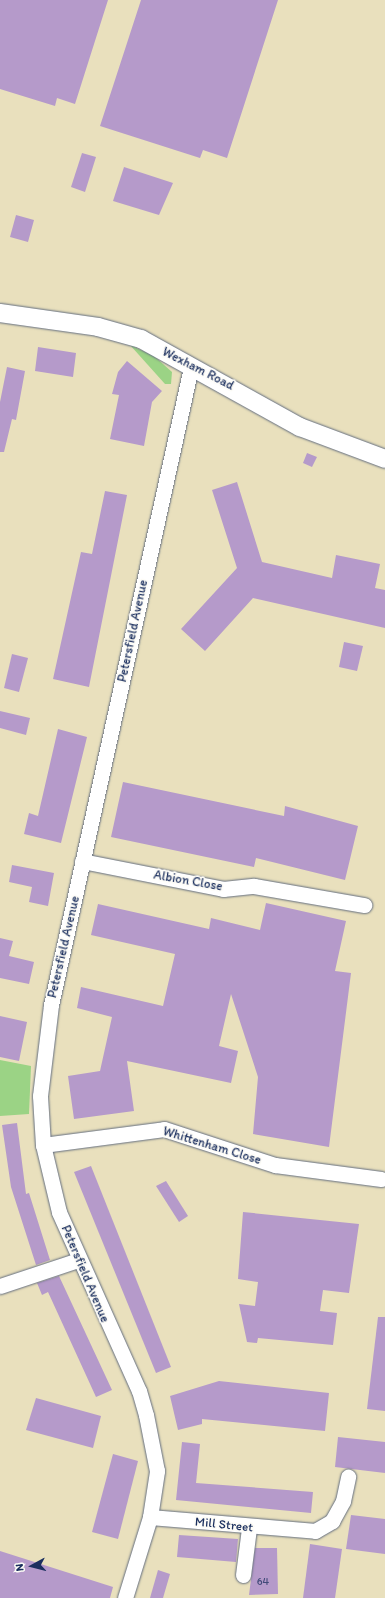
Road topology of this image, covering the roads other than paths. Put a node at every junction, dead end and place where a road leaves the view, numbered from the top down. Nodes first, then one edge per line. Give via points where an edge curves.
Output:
1 (0, 314) edge
2 (190, 367) junction
3 (385, 459) edge
4 (82, 861) junction
5 (364, 905) dead end
6 (43, 1145) junction
7 (381, 1179) dead end
8 (78, 1260) junction
9 (0, 1286) edge
10 (348, 1477) dead end
11 (150, 1517) junction
12 (249, 1528) junction
13 (243, 1575) dead end
14 (125, 1598) edge

1 - 2 street, Wexham Road via 111,330 141,339
2 - 3 street, Wexham Road via 214,376 300,427
2 - 4 street, Petersfield Avenue
4 - 5 street, Albion Close via 223,889 254,886
4 - 6 street, Petersfield Avenue via 44,1053
6 - 7 street, Whittenham Close via 164,1129 275,1165
6 - 8 street, Petersfield Avenue via 59,1212
8 - 9 street
8 - 11 street, Petersfield Avenue via 139,1391 146,1415 157,1471
10 - 12 street, Mill Street via 343,1500 332,1521 315,1531
11 - 12 street, Mill Street
11 - 14 street
12 - 13 street

